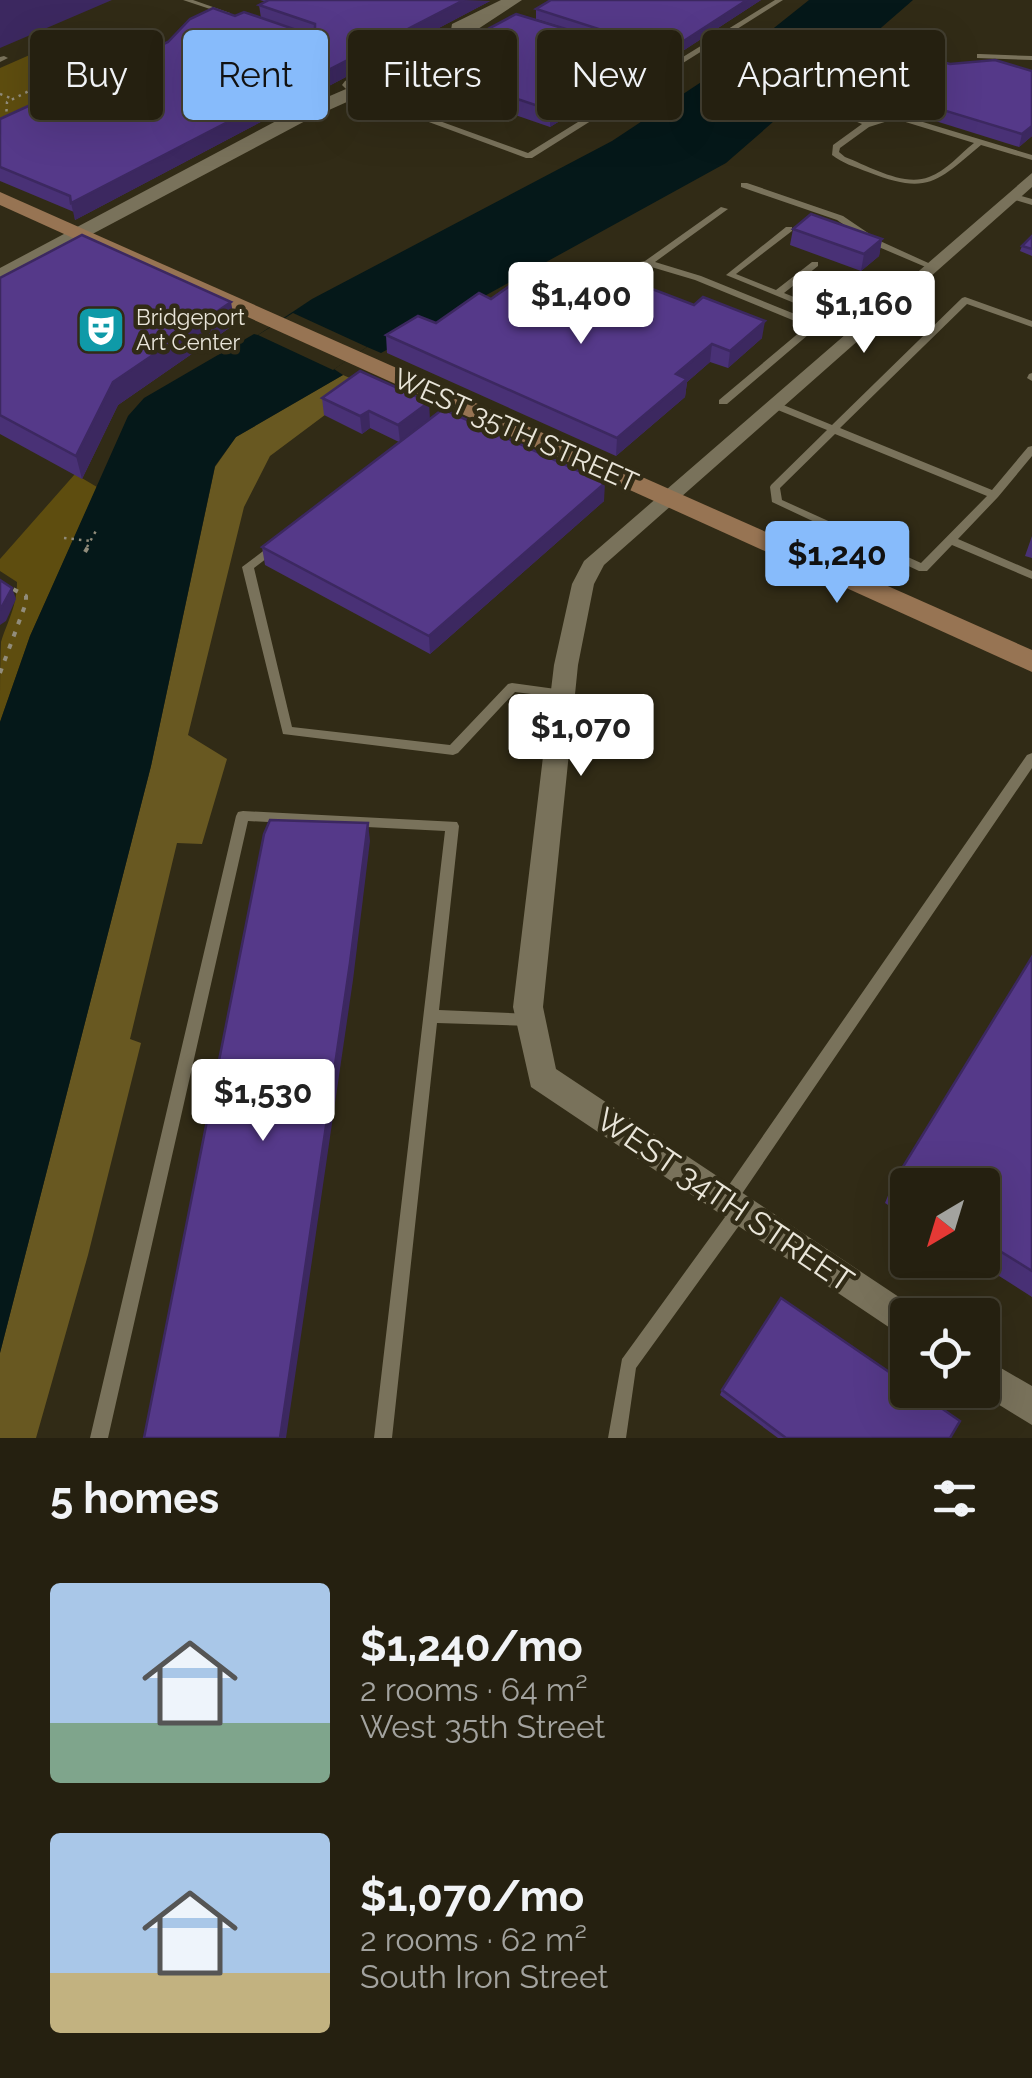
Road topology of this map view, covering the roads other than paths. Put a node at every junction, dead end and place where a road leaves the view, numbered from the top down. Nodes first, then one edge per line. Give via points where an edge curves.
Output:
1 (186, 0) edge
2 (780, 0) edge
3 (503, 9) edge
4 (244, 19) edge
5 (980, 56) dead end
6 (1032, 58) edge
7 (682, 62) edge
8 (429, 120) edge
9 (588, 120) edge
10 (858, 120) edge
11 (869, 124) junction
12 (980, 142) junction
13 (1032, 158) edge
14 (1032, 178) edge
15 (744, 185) dead end
16 (1011, 196) junction
17 (0, 198) edge
18 (1032, 202) edge
19 (724, 209) dead end
20 (789, 229) edge
21 (80, 234) junction
22 (648, 263) junction
23 (814, 264) dead end
24 (931, 266) junction
25 (0, 277) edge
26 (778, 294) junction
27 (552, 300) edge
28 (828, 312) junction
29 (1032, 324) edge
30 (814, 325) junction
31 (862, 326) junction
32 (723, 402) dead end
33 (772, 404) junction
34 (832, 429) junction
35 (1032, 449) edge
36 (994, 495) junction
37 (665, 497) junction
38 (292, 533) edge
39 (950, 540) junction
40 (1032, 575) edge
41 (1032, 662) edge
42 (563, 694) junction
43 (1032, 758) edge
44 (432, 1016) junction
45 (531, 1020) junction
46 (733, 1206) junction
47 (890, 1312) edge
48 (1000, 1386) edge
49 (1032, 1408) edge
50 (99, 1438) edge
51 (382, 1438) edge
52 (617, 1438) edge

1 - 4 lane
2 - 7 lane
3 - 21 street via 461,35 376,70 352,93
5 - 6 lane
8 - 9 lane via 529,156
10 - 11 lane
11 - 12 lane via 900,118
11 - 12 lane via 835,152 911,182 935,178
12 - 13 lane
14 - 16 street
15 - 24 lane via 840,218
16 - 18 lane
16 - 24 street
17 - 21 main road, WEST 35TH STREET
19 - 22 lane
20 - 26 lane via 730,275
21 - 25 street
21 - 37 main road, WEST 35TH STREET
22 - 27 lane via 588,275
22 - 30 lane
23 - 26 lane
24 - 31 street
26 - 28 lane
28 - 30 lane
28 - 31 lane
29 - 34 lane via 966,300
30 - 32 lane
31 - 33 street
33 - 34 lane
33 - 37 street
34 - 36 lane
34 - 39 lane via 775,487 777,502 924,568
35 - 36 lane
36 - 39 lane
37 - 41 main road, WEST 35TH STREET
37 - 42 street via 596,561 583,584
38 - 42 lane via 248,568 288,731 453,750 512,687
39 - 40 lane
42 - 45 street
43 - 46 lane
44 - 45 lane
44 - 50 lane via 452,826 242,816
44 - 51 lane
45 - 46 street, WEST 34TH STREET via 542,1077
46 - 47 street, WEST 34TH STREET
46 - 52 lane via 628,1365
48 - 49 street

